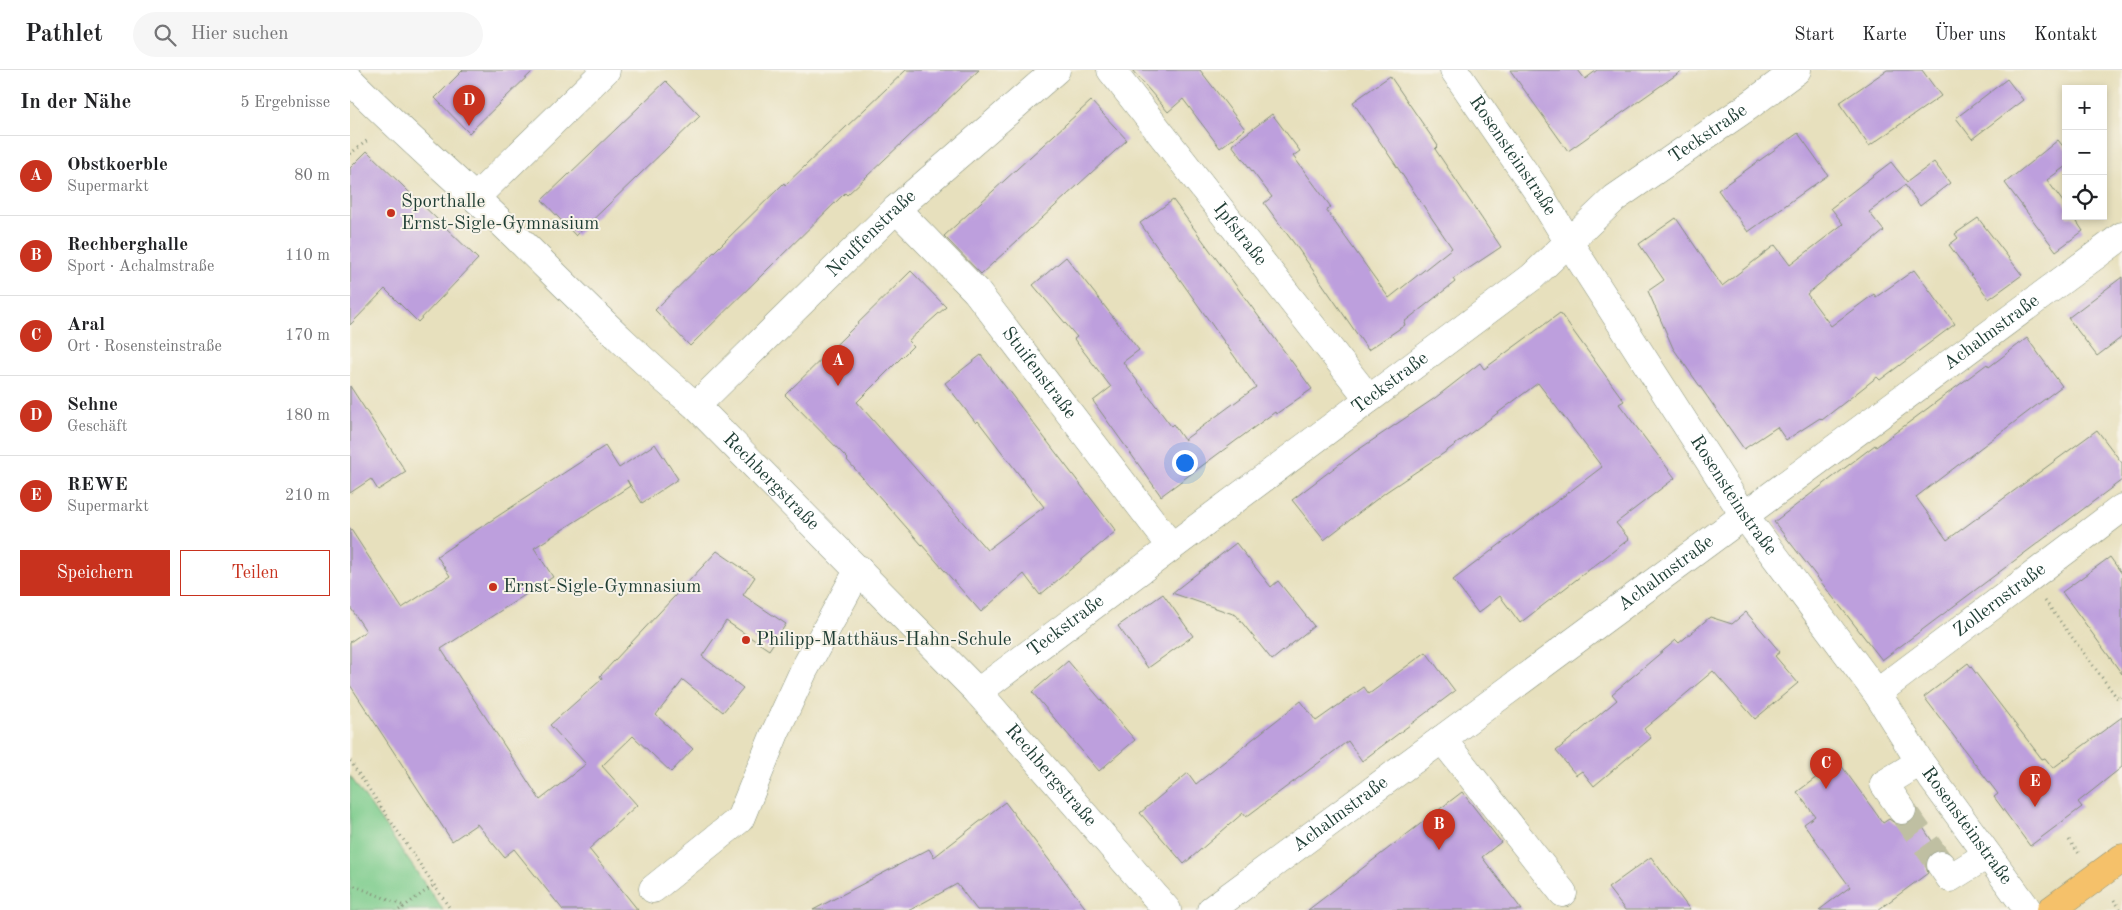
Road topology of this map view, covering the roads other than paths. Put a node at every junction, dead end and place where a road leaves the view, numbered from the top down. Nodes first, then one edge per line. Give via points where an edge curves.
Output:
1 (606, 70) edge
2 (1056, 70) edge
3 (1111, 70) edge
4 (1454, 70) edge
5 (1797, 70) edge
6 (350, 80) edge
7 (475, 198) junction
8 (896, 209) junction
9 (2122, 236) edge
10 (1568, 242) junction
11 (1369, 399) junction
12 (696, 406) junction
13 (2122, 508) edge
14 (1744, 515) junction
15 (1171, 546) junction
16 (859, 569) junction
17 (978, 692) junction
18 (1877, 693) junction
19 (1442, 739) junction
20 (1920, 762) junction
21 (1902, 810) tunnel mouth
22 (1986, 854) junction
23 (2122, 858) edge
24 (1941, 865) tunnel mouth
25 (654, 889) dead end
26 (1563, 893) dead end
27 (1166, 910) edge
28 (1211, 910) edge
29 (2028, 910) edge
30 (2052, 910) edge

1 - 7 street
2 - 8 street, Neuffenstraße
3 - 11 street, Ipfstraße
4 - 10 street, Rosensteinstraße via 1540,194
5 - 10 street, Teckstraße via 1614,198
6 - 7 street, Rechbergstraße
7 - 12 street, Rechbergstraße via 662,378
8 - 12 street, Neuffenstraße
8 - 15 street, Stuifenstraße via 976,291
9 - 14 street, Achalmstraße
10 - 11 street, Teckstraße via 1532,277
10 - 14 street, Rosensteinstraße
11 - 15 street, Teckstraße
12 - 16 street, Rechbergstraße
13 - 18 street, Zollernstraße
14 - 18 street, Rosensteinstraße
14 - 19 street, Achalmstraße
15 - 17 street, Teckstraße
16 - 17 street, Rechbergstraße
16 - 25 street via 804,670 740,819
17 - 27 street, Rechbergstraße
18 - 20 street, Rosensteinstraße
19 - 26 street
19 - 28 street, Achalmstraße
20 - 21 street via 1884,784
20 - 22 street, Rosensteinstraße
22 - 24 street via 1950,878
22 - 29 street, Rosensteinstraße
23 - 30 main road

